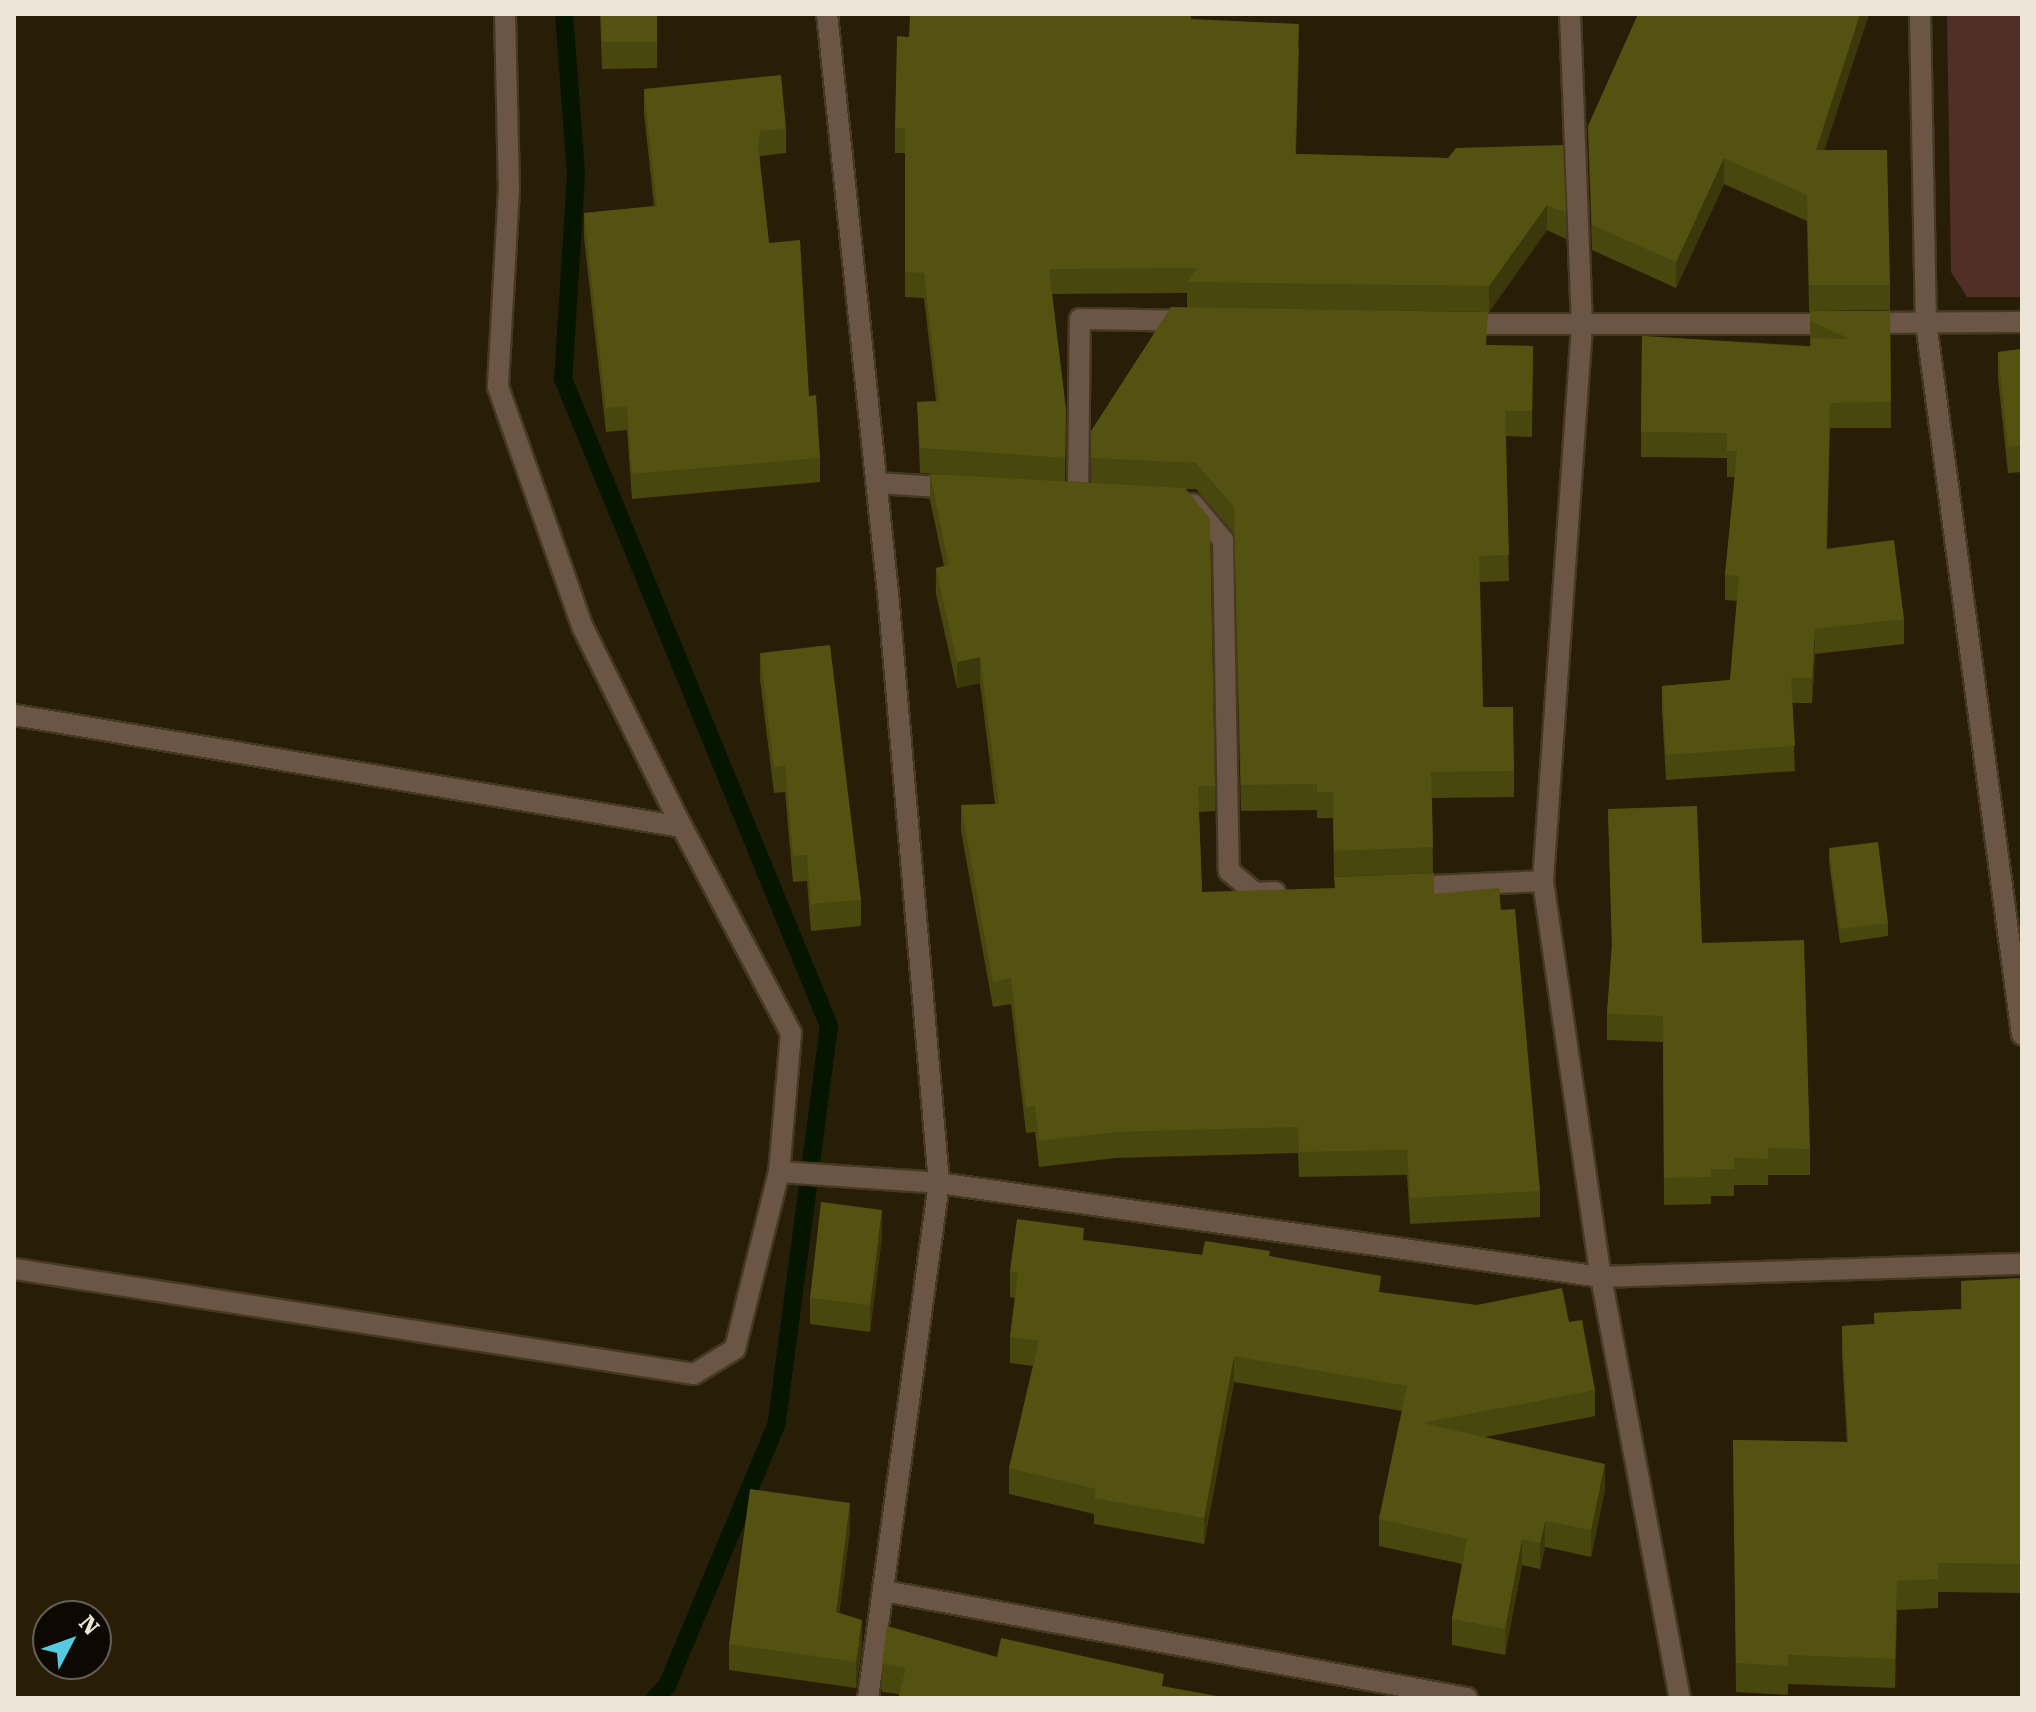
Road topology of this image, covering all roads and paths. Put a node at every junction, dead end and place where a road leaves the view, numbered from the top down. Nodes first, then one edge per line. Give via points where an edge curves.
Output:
1 (505, 14) edge
2 (827, 14) edge
3 (1570, 14) edge
4 (1920, 14) edge
5 (1206, 321) edge
6 (2022, 322) edge
7 (1926, 323) junction
8 (1441, 324) edge
9 (1582, 326) junction
10 (877, 483) junction
11 (970, 489) edge
12 (1106, 498) edge
13 (1176, 501) edge
14 (14, 715) edge
15 (682, 827) junction
16 (1543, 881) junction
17 (1392, 887) edge
18 (1301, 891) edge
19 (2022, 1035) edge
20 (779, 1172) junction
21 (939, 1183) junction
22 (2022, 1264) edge
23 (14, 1269) edge
24 (1601, 1277) junction
25 (884, 1591) junction
26 (868, 1698) edge
27 (1467, 1698) edge
28 (1680, 1698) edge

1 - 15 street via 509,188 498,387 583,628
2 - 10 street
3 - 9 street
4 - 7 street
5 - 12 street via 1080,319 1070,496
6 - 7 street
7 - 9 street
7 - 19 street
8 - 9 street
9 - 16 street
10 - 11 street
10 - 21 street
13 - 18 street via 1191,501 1223,540 1229,871 1255,893
14 - 15 street
15 - 20 street via 791,1033
16 - 17 street
16 - 24 street
20 - 21 street
20 - 23 street via 735,1349 694,1374
21 - 24 street
21 - 25 street
22 - 24 street
24 - 28 street
25 - 26 street
25 - 27 street

